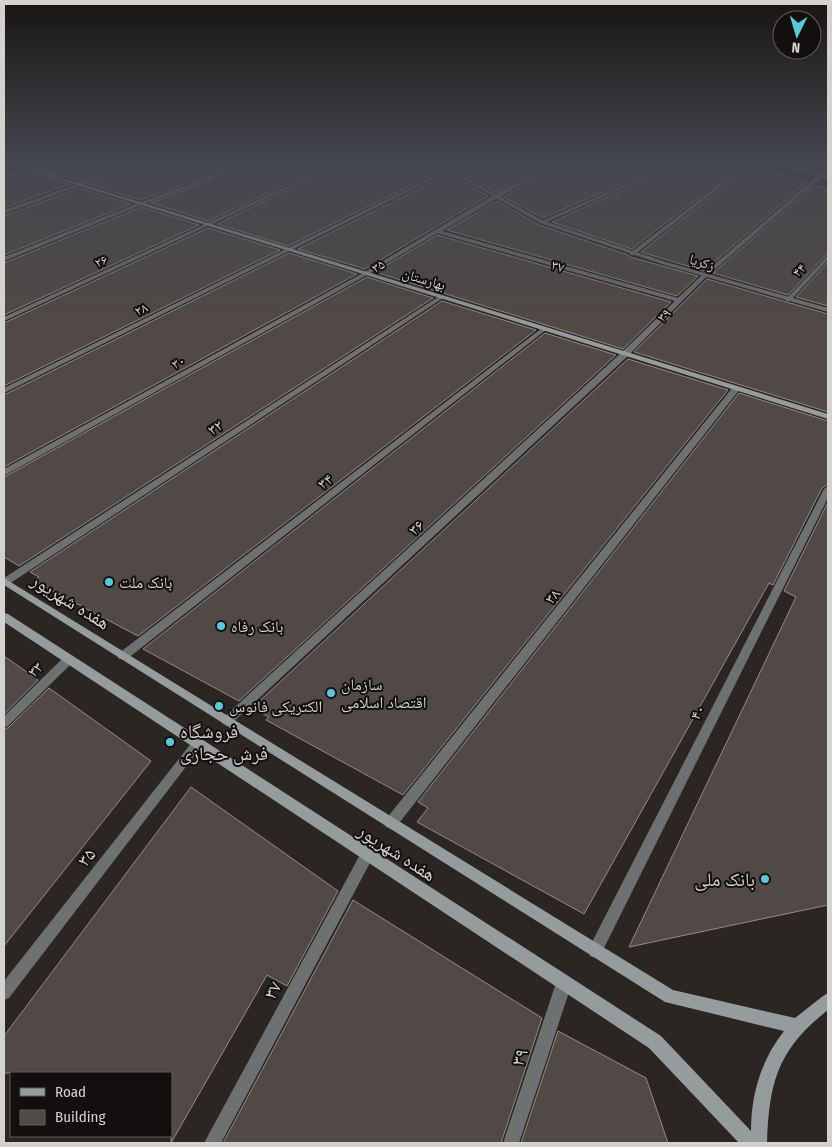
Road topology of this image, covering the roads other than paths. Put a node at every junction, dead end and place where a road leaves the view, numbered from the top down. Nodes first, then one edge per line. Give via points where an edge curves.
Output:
1 (107, 218) edge
2 (183, 218) edge
3 (228, 218) edge
4 (354, 218) edge
5 (459, 218) edge
6 (533, 218) edge
7 (552, 218) edge
8 (679, 218) edge
9 (772, 218) edge
10 (542, 222) junction
11 (210, 226) junction
12 (436, 231) junction
13 (289, 250) junction
14 (632, 254) junction
15 (828, 257) edge
16 (4, 259) edge
17 (365, 274) junction
18 (704, 276) junction
19 (441, 297) junction
20 (679, 300) junction
21 (788, 300) junction
22 (828, 310) edge
23 (4, 319) edge
24 (544, 329) junction
25 (625, 354) junction
26 (736, 389) junction
27 (4, 391) edge
28 (828, 418) edge
29 (4, 472) edge
30 (828, 489) edge
31 (4, 582) edge
32 (4, 617) edge
33 (124, 656) junction
34 (68, 659) junction
35 (227, 721) junction
36 (4, 723) edge
37 (197, 744) junction
38 (391, 823) junction
39 (367, 855) junction
40 (595, 950) junction
41 (564, 983) junction
42 (4, 993) edge
43 (828, 1001) edge
44 (796, 1026) junction
45 (212, 1143) edge
46 (511, 1143) edge
47 (750, 1143) edge
48 (759, 1143) edge

1 - 16 street
2 - 11 main road, بهارستان
3 - 11 street, ۲۶
4 - 13 street
5 - 12 street, ۳۵
6 - 10 street, زکریا
7 - 10 street
8 - 14 street
9 - 18 street, ۳۹
10 - 14 street, زکریا
11 - 13 main road, بهارستان
11 - 23 street, ۲۶
12 - 17 street, ۳۵
12 - 20 street, ۳۷
13 - 17 main road, بهارستان
13 - 27 street, ۲۸
14 - 18 street, زکریا
15 - 21 street, ۴۴
17 - 19 main road, بهارستان
17 - 29 street, ۳۰
18 - 20 street, ۳۹
18 - 21 street, زکریا
19 - 24 main road, بهارستان
19 - 31 street, ۳۲
20 - 25 street, ۳۹
21 - 22 street, زکریا
24 - 25 main road, بهارستان
24 - 33 street, ۳۴
25 - 26 main road, بهارستان
25 - 35 street, ۳۶
26 - 28 main road, بهارستان
26 - 38 street, ۳۸
30 - 40 street, ۴۰
31 - 33 main road, هفده شهریور
32 - 34 main road, هفده شهریور
33 - 35 main road, هفده شهریور
34 - 36 street, ۳۳
34 - 37 main road, هفده شهریور
35 - 38 main road, هفده شهریور
37 - 39 main road, هفده شهریور
37 - 42 street, ۳۵
38 - 40 main road, هفده شهریور
39 - 41 main road, هفده شهریور
39 - 45 street, ۳۷
40 - 44 main road, هفده شهریور via 670,997
41 - 46 street, ۳۹
41 - 47 main road, هفده شهریور via 655,1042
43 - 44 main road
44 - 48 main road via 785,1039 769,1070 760,1109

